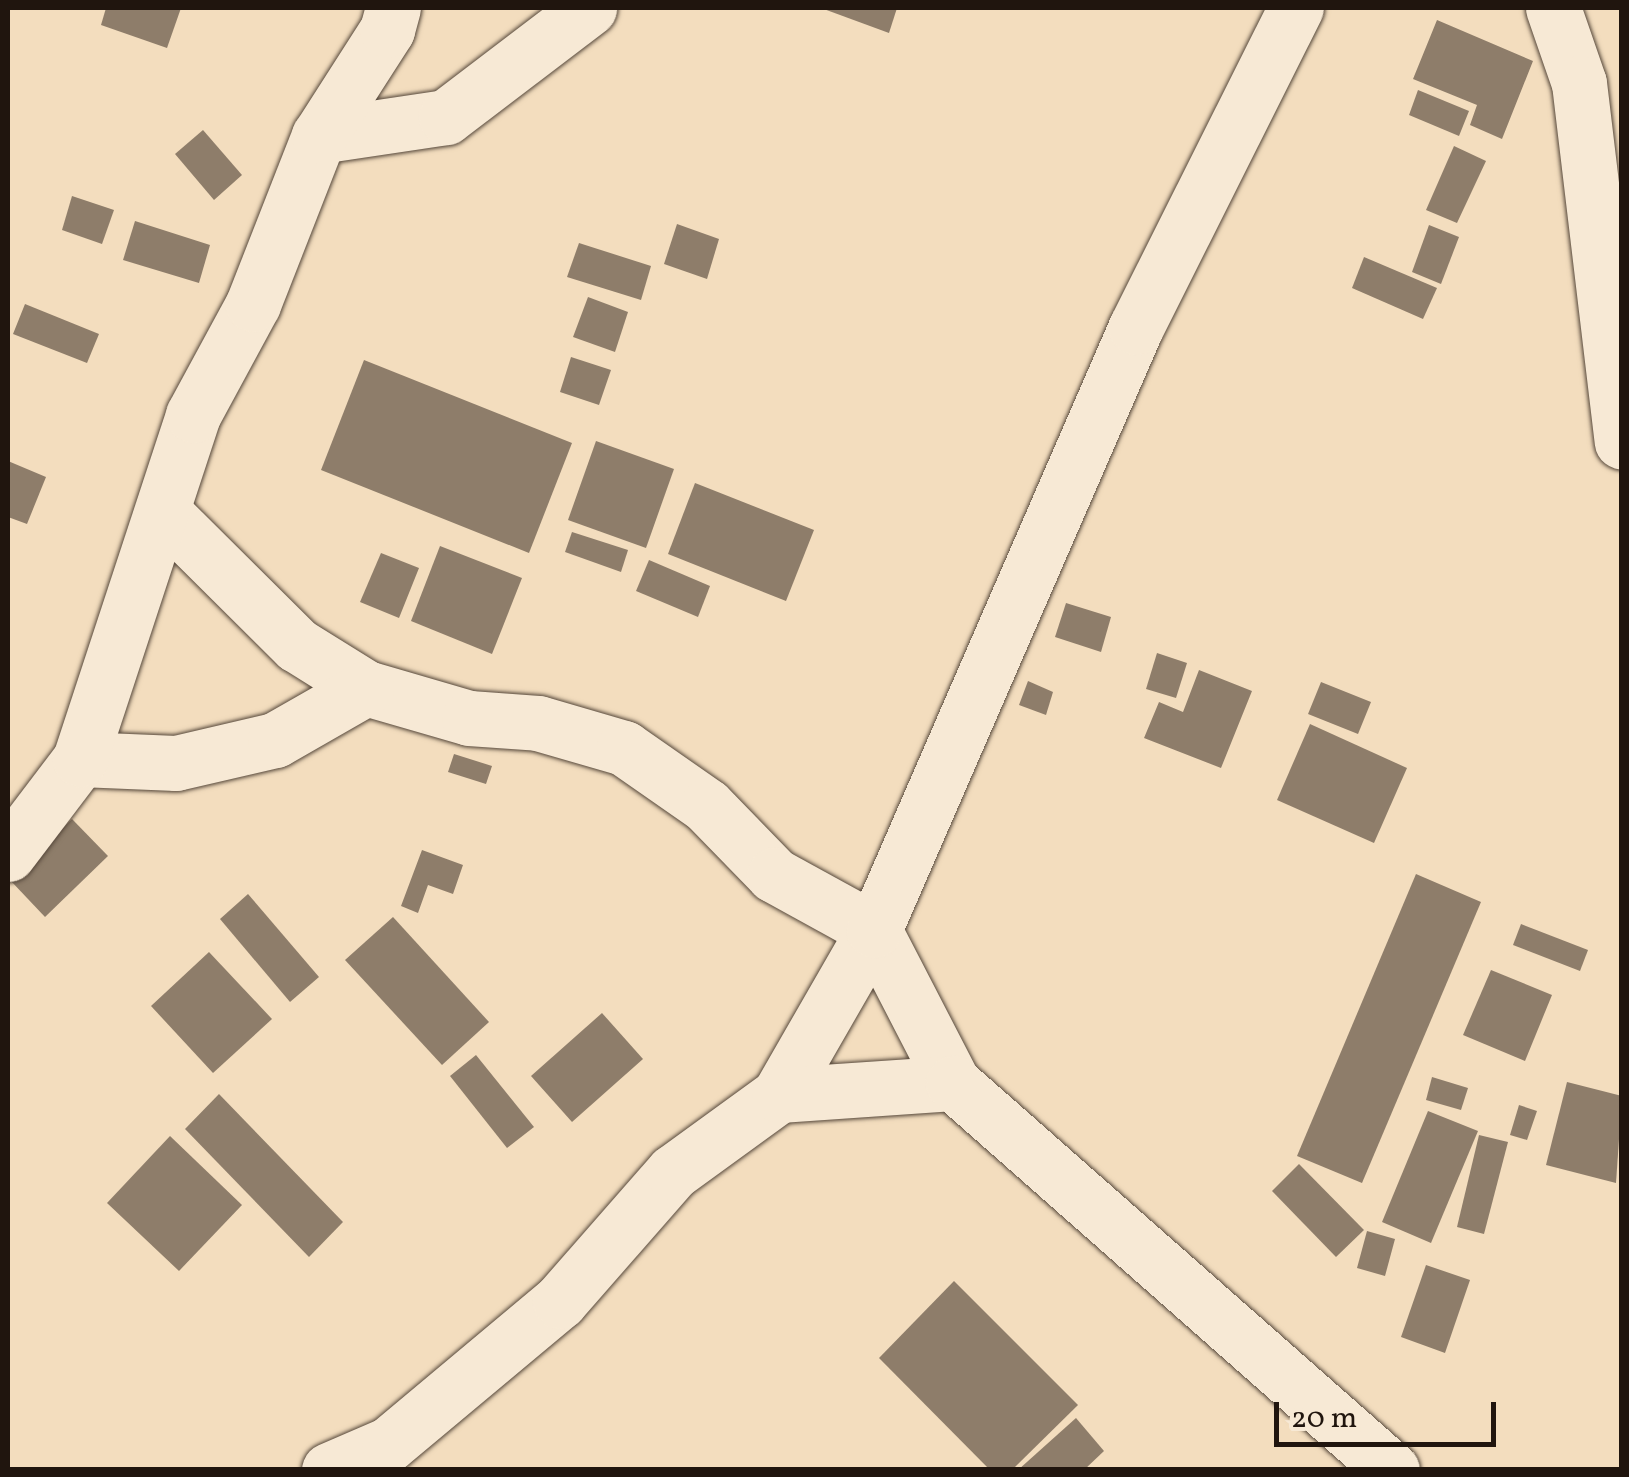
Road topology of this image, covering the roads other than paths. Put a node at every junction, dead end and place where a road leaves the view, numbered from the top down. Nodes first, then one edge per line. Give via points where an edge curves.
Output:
1 (393, 8) edge
2 (589, 8) edge
3 (1296, 8) edge
4 (1552, 8) edge
5 (319, 136) junction
6 (1622, 441) edge
7 (163, 512) junction
8 (366, 688) junction
9 (80, 759) junction
10 (8, 854) edge
11 (874, 930) junction
12 (953, 1083) junction
13 (779, 1095) junction
14 (328, 1470) edge
15 (1392, 1470) edge

1 - 5 street via 387,30
2 - 5 street via 446,118
3 - 11 street via 1136,327
4 - 6 street via 1579,83
5 - 7 street via 252,304 193,415
7 - 8 street via 296,645
7 - 9 street
8 - 9 street via 275,740 176,763
8 - 11 street via 469,718 538,722 624,748 707,806 774,875
9 - 10 street
11 - 12 street
11 - 13 street
12 - 13 street
12 - 15 street
13 - 14 street via 672,1172 560,1300 389,1444

